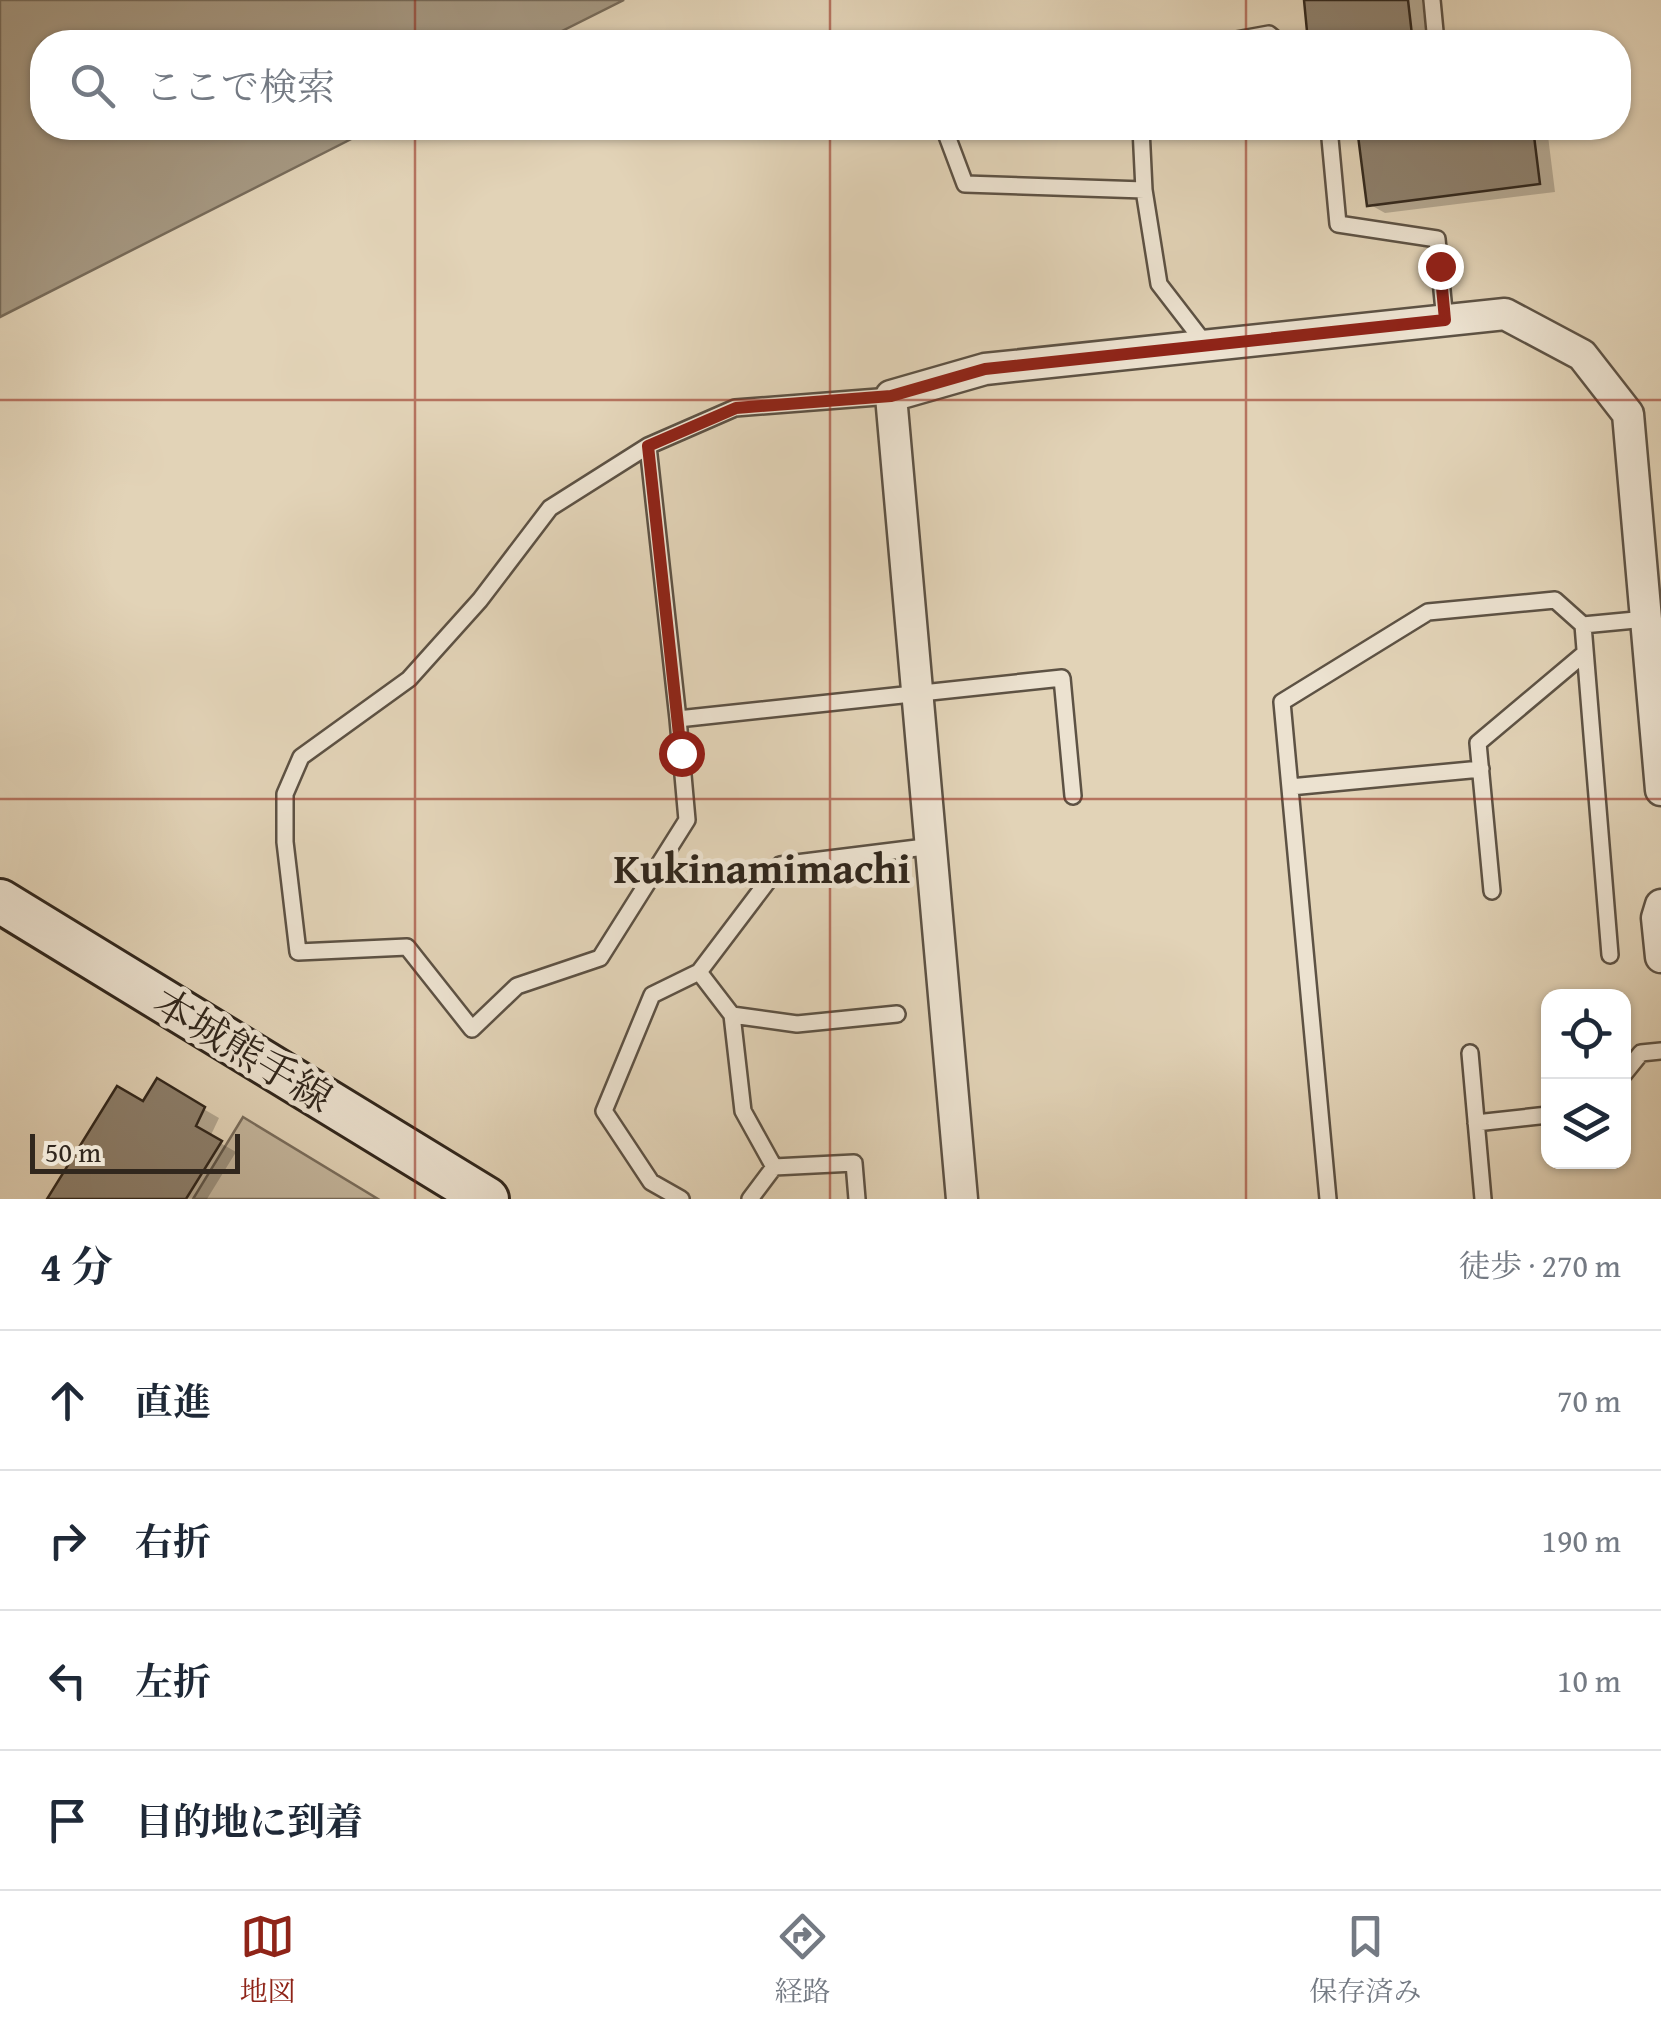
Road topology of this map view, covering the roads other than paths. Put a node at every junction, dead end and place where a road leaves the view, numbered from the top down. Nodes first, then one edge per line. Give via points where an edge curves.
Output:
1 (1432, 0) edge
2 (1435, 30) edge
3 (948, 140) edge
4 (1142, 140) edge
5 (1329, 140) edge
6 (1144, 190) junction
7 (1445, 320) junction
8 (1206, 346) junction
9 (891, 396) junction
10 (648, 446) junction
11 (1646, 620) junction
12 (1583, 625) junction
13 (1585, 653) junction
14 (920, 693) junction
15 (678, 719) junction
16 (1480, 769) junction
17 (1290, 787) junction
18 (1661, 790) edge
19 (1073, 796) dead end
20 (933, 846) junction
21 (1492, 890) dead end
22 (0, 902) edge
23 (1661, 905) edge
24 (0, 927) edge
25 (1610, 955) dead end
26 (1661, 957) edge
27 (699, 972) junction
28 (732, 1014) junction
29 (896, 1014) dead end
30 (1661, 1050) edge
31 (1470, 1054) dead end
32 (1631, 1064) edge
33 (1541, 1116) edge
34 (1476, 1122) junction
35 (774, 1167) junction
36 (445, 1199) edge
37 (487, 1199) edge
38 (681, 1199) edge
39 (750, 1199) edge
40 (857, 1199) edge
41 (962, 1199) edge
42 (1328, 1199) edge
43 (1483, 1199) edge

1 - 2 lane
3 - 6 lane via 965,184
4 - 6 lane
5 - 7 lane via 1338,224 1437,239
6 - 8 lane via 1158,284
7 - 8 street
7 - 11 street via 1505,314 1582,355 1628,414
8 - 9 street via 985,369
9 - 10 lane via 736,408
9 - 14 street
10 - 15 lane
10 - 15 lane via 550,508 408,679 300,757 285,794 298,952 407,947 472,1029 517,986 600,958 687,820
11 - 12 lane
11 - 18 street
12 - 13 lane
12 - 17 lane via 1555,600 1428,612 1282,702
13 - 16 lane via 1478,743
13 - 25 lane
14 - 15 lane
14 - 19 lane via 1062,678
14 - 20 street
16 - 17 lane
16 - 21 lane
17 - 42 lane
20 - 27 lane via 780,865
20 - 41 street
22 - 37 main road, 本城熊手線
23 - 26 street
24 - 36 main road, 本城熊手線
27 - 28 lane
27 - 38 lane via 652,995 604,1110 650,1182
28 - 29 lane via 797,1024
28 - 35 lane via 743,1111
30 - 32 lane via 1640,1052
31 - 34 lane
33 - 34 lane
34 - 43 lane
35 - 39 lane
35 - 40 lane via 854,1163

